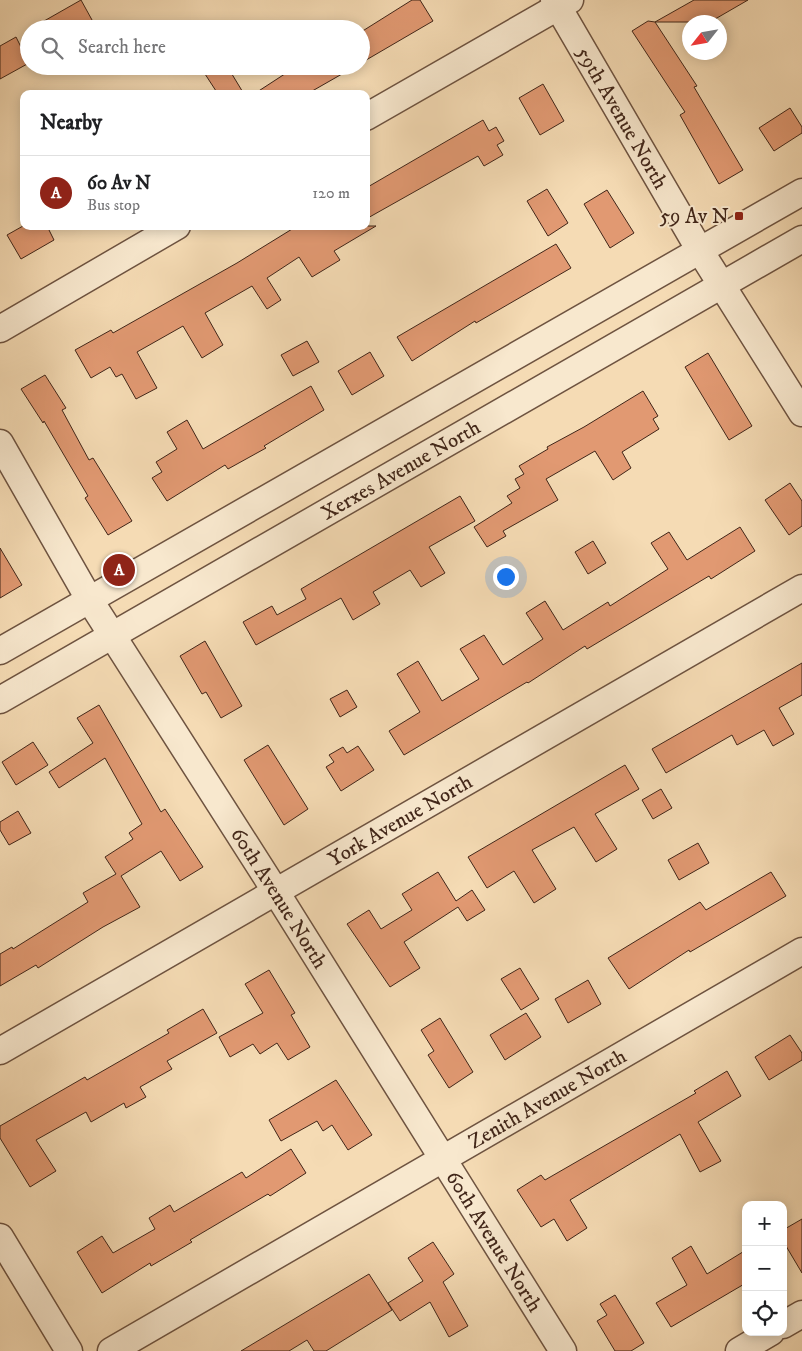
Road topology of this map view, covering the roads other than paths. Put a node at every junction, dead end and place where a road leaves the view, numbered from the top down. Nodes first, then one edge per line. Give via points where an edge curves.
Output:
1 (560, 2) edge
2 (370, 115) edge
3 (802, 192) edge
4 (170, 230) edge
5 (802, 239) edge
6 (699, 249) junction
7 (722, 284) junction
8 (0, 329) edge
9 (802, 413) edge
10 (0, 444) edge
11 (802, 588) edge
12 (89, 599) junction
13 (113, 635) junction
14 (0, 650) edge
15 (0, 700) edge
16 (276, 892) junction
17 (802, 951) edge
18 (0, 1051) edge
19 (442, 1159) junction
20 (0, 1237) edge
21 (802, 1314) edge
22 (787, 1323) edge
23 (764, 1336) edge
24 (69, 1351) edge
25 (111, 1351) edge
26 (563, 1351) edge
27 (738, 1351) edge

1 - 2 street
1 - 6 street, 59th Avenue North
3 - 6 street, Xerxes Avenue North
4 - 8 street
5 - 7 street, Xerxes Avenue North
6 - 7 street, 59th Avenue North
6 - 12 street, Xerxes Avenue North
7 - 9 street, 59th Avenue North
7 - 13 street, Xerxes Avenue North
10 - 12 street, 60th Avenue North
11 - 16 street, York Avenue North
12 - 13 street, 60th Avenue North
12 - 14 street, Xerxes Avenue North
13 - 15 street, Xerxes Avenue North
13 - 16 street, 60th Avenue North
16 - 18 street, York Avenue North
16 - 19 street, 60th Avenue North
17 - 19 street, Zenith Avenue North
19 - 25 street, Zenith Avenue North
19 - 26 street, 60th Avenue North
20 - 24 street
21 - 22 street
23 - 27 street

